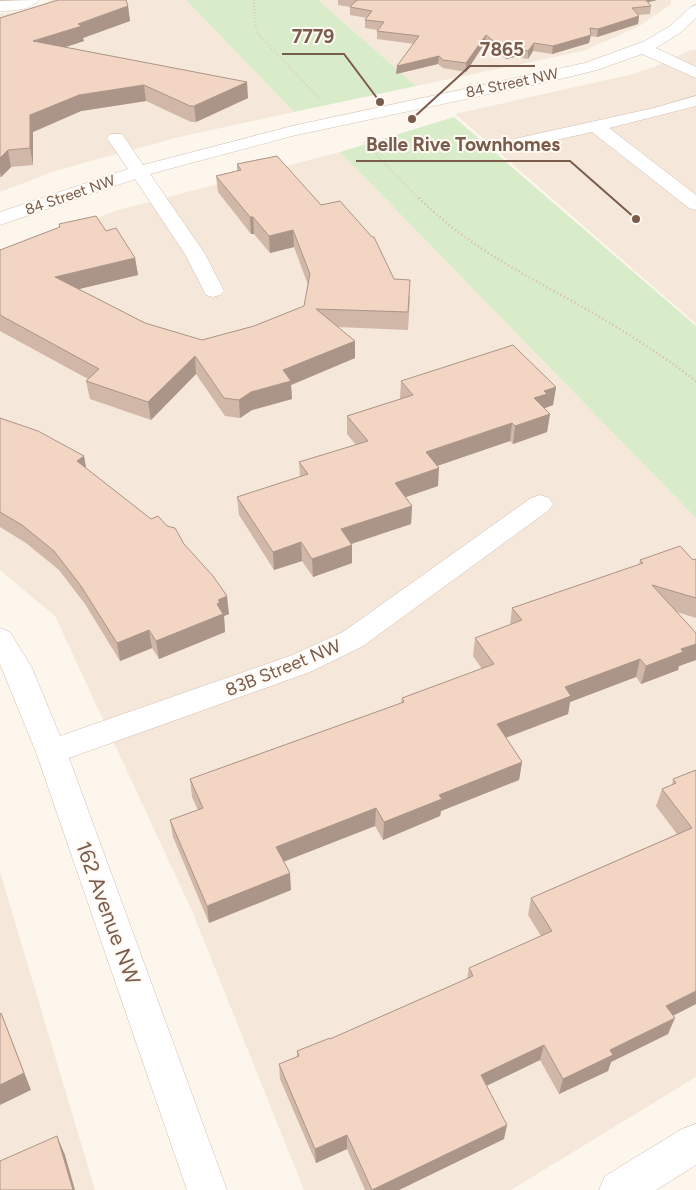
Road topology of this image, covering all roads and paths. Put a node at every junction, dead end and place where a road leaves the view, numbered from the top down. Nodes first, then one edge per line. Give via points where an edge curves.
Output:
1 (31, 0) edge
2 (254, 0) edge
3 (0, 6) edge
4 (696, 10) edge
5 (643, 48) junction
6 (696, 73) edge
7 (696, 101) edge
8 (342, 120) junction
9 (595, 126) junction
10 (116, 138) dead end
11 (520, 143) dead end
12 (140, 172) junction
13 (696, 204) edge
14 (0, 219) edge
15 (213, 292) dead end
16 (696, 382) edge
17 (540, 504) dead end
18 (0, 639) edge
19 (51, 752) junction
20 (696, 1143) edge
21 (207, 1190) edge
22 (620, 1190) edge

1 - 3 street via 14,6
2 - 8 path via 255,26 259,35
4 - 5 street, 84 Street NW via 669,35
5 - 6 street
5 - 8 street, 84 Street NW via 591,66
7 - 9 street
8 - 12 street, 84 Street NW
8 - 16 path via 443,221 466,239 664,355
9 - 11 street
9 - 13 street
10 - 12 street, 84 Street NW
12 - 14 street, 84 Street NW
12 - 15 street, 84 Street NW via 195,254
17 - 19 street, 83B Street NW via 353,639 328,652
18 - 19 street, 162 Avenue NW via 17,668
19 - 21 street, 162 Avenue NW
20 - 22 street

